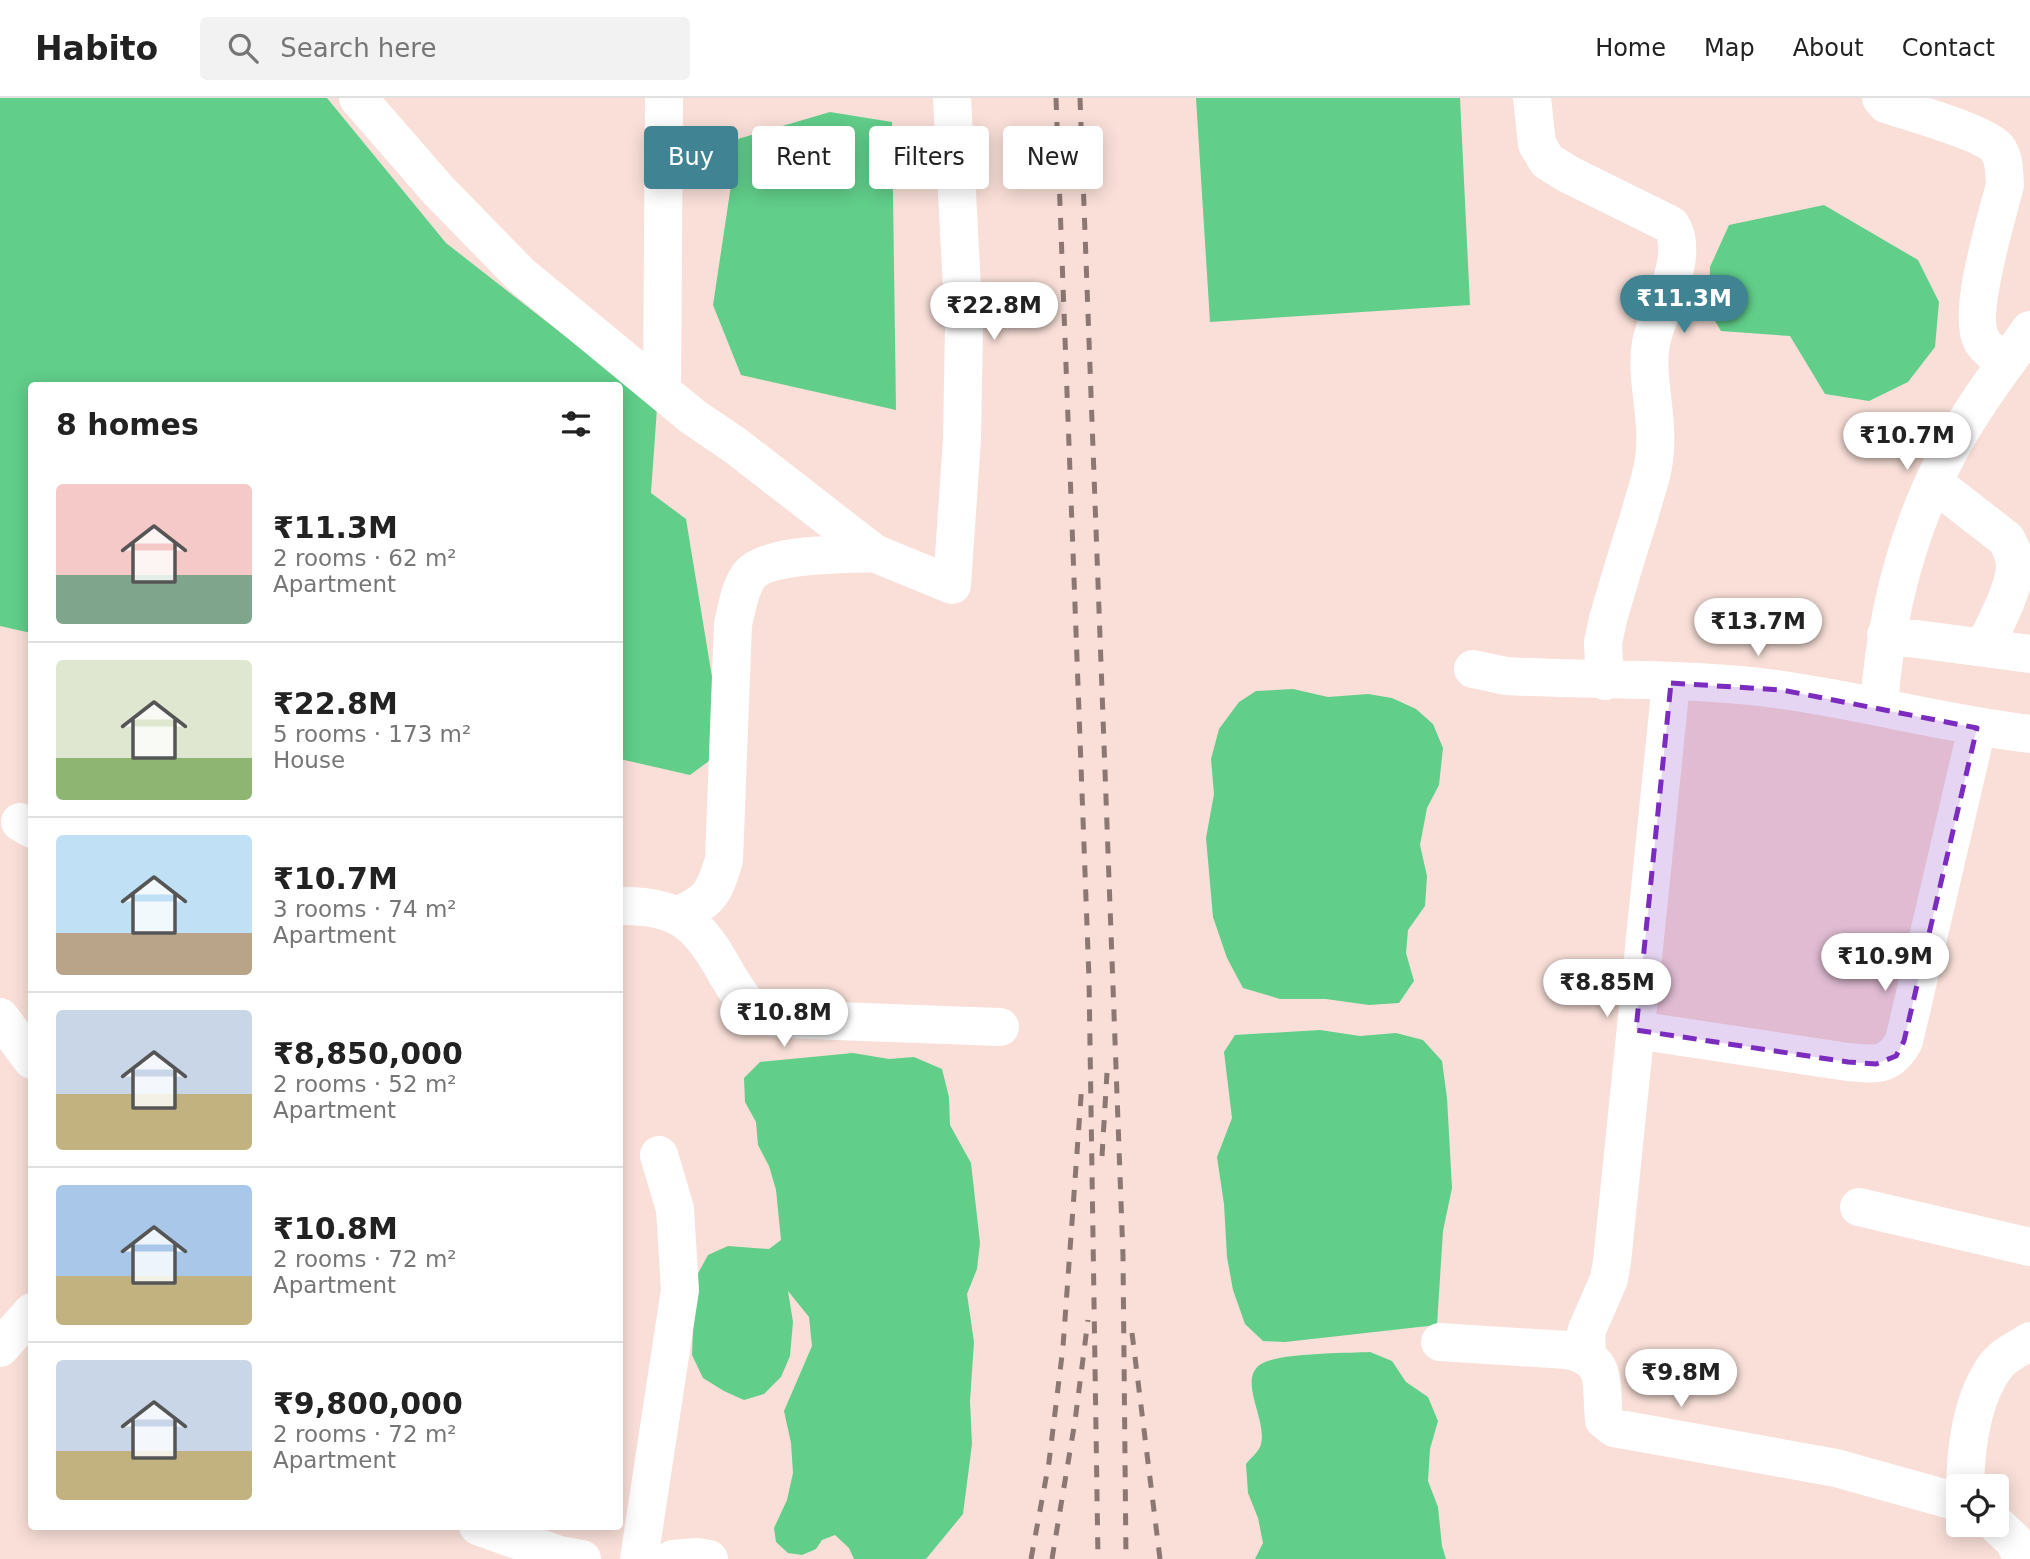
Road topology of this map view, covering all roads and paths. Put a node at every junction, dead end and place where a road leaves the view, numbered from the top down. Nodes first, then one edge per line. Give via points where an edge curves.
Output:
1 (358, 98) edge
2 (664, 98) edge
3 (953, 98) edge
4 (1532, 98) edge
5 (1881, 98) edge
6 (2030, 330) edge
7 (2007, 362) junction
8 (662, 390) junction
9 (1934, 483) junction
10 (874, 553) junction
11 (1984, 648) junction
12 (2030, 654) edge
13 (1604, 664) junction
14 (1473, 670) dead end
15 (1882, 671) junction
16 (1671, 682) junction
17 (1977, 728) junction
18 (2030, 734) edge
19 (623, 906) edge
20 (679, 915) junction
21 (0, 1017) edge
22 (1000, 1027) dead end
23 (1636, 1030) junction
24 (28, 1055) edge
25 (659, 1155) dead end
26 (1859, 1207) dead end
27 (2030, 1247) edge
28 (28, 1316) edge
29 (2030, 1341) edge
30 (1440, 1342) dead end
31 (0, 1348) edge
32 (1587, 1354) junction
33 (1966, 1474) edge
34 (1946, 1499) edge
35 (489, 1530) edge
36 (2009, 1536) edge
37 (582, 1559) edge
38 (639, 1559) edge
39 (673, 1559) edge
40 (709, 1559) edge
41 (2023, 1559) edge

1 - 8 street via 521,275
2 - 8 street
3 - 10 street via 964,379 953,585
4 - 13 street via 1537,144 1547,161 1671,225 1678,244 1651,346 1657,422 1653,471 1608,620
5 - 7 street via 1886,104 1979,136 1997,148 2005,185 1976,305 1980,340
6 - 7 street
7 - 9 street
8 - 10 street
9 - 11 street via 2006,539 2012,552 2013,580
9 - 15 street via 1897,588
10 - 20 street via 769,563 750,575 740,592 733,624 724,860 717,885 702,905
11 - 12 street
11 - 15 street
13 - 14 street via 1506,676
13 - 16 street
15 - 16 street via 1782,690
15 - 17 street
16 - 23 street
17 - 18 street
17 - 23 street via 1904,1041 1896,1056 1876,1064 1847,1062
19 - 20 street via 647,905
20 - 22 street via 710,943 736,990 757,1013 782,1019
21 - 24 street
23 - 32 street via 1612,1262 1586,1332
25 - 38 street via 675,1209 680,1290
26 - 27 street
28 - 31 street
29 - 33 street via 1999,1362 1980,1394
30 - 32 street
32 - 34 street via 1602,1379 1604,1419 1614,1428 1836,1468
35 - 37 street
36 - 41 street
39 - 40 street

